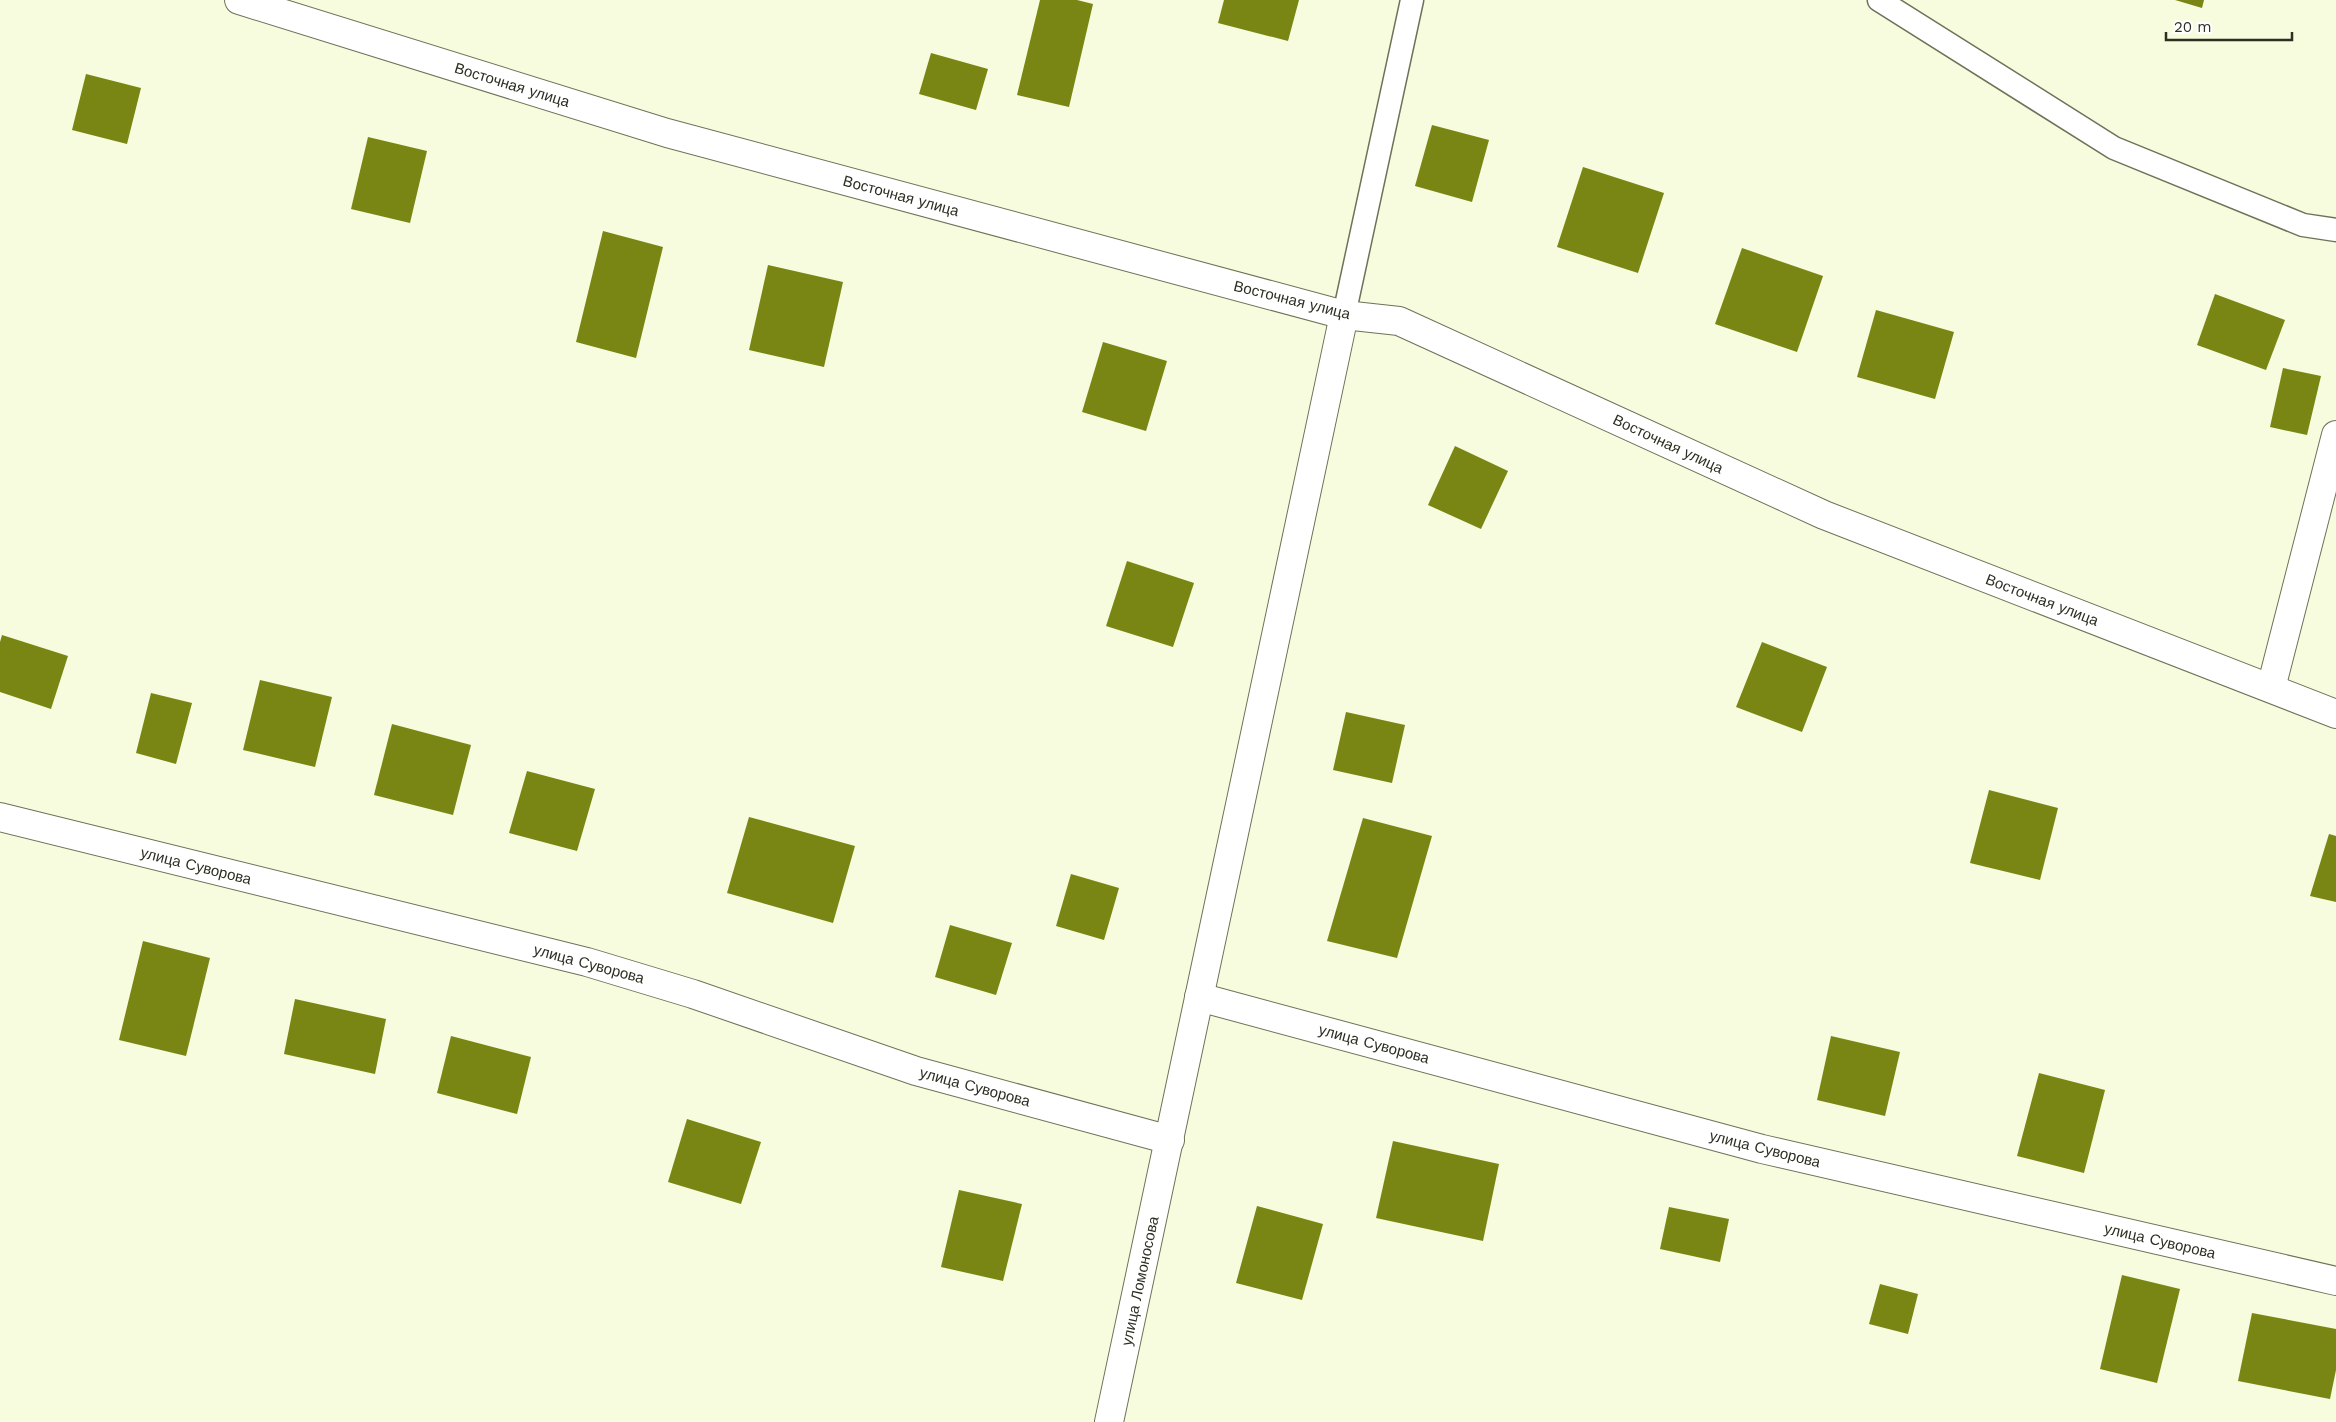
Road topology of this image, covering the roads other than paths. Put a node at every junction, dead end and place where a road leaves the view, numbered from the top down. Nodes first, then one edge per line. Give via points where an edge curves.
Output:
1 (239, 0) edge
2 (1412, 0) edge
3 (1879, 0) edge
4 (2336, 230) edge
5 (1344, 315) junction
6 (2336, 435) edge
7 (2271, 688) junction
8 (2336, 714) edge
9 (0, 817) edge
10 (1199, 997) junction
11 (1170, 1140) junction
12 (2336, 1281) edge
13 (1109, 1422) edge

1 - 5 street, Восточная улица via 667,133
2 - 5 lane
3 - 4 lane via 2114,148 2303,224
5 - 7 street, Восточная улица via 1399,321 1824,516
5 - 10 street, улица Ломоносова
6 - 7 street
7 - 8 street, Восточная улица
9 - 11 street, улица Суворова via 587,962 693,994 916,1071
10 - 11 street, улица Ломоносова
10 - 12 street, улица Суворова via 1762,1149
11 - 13 street, улица Ломоносова

